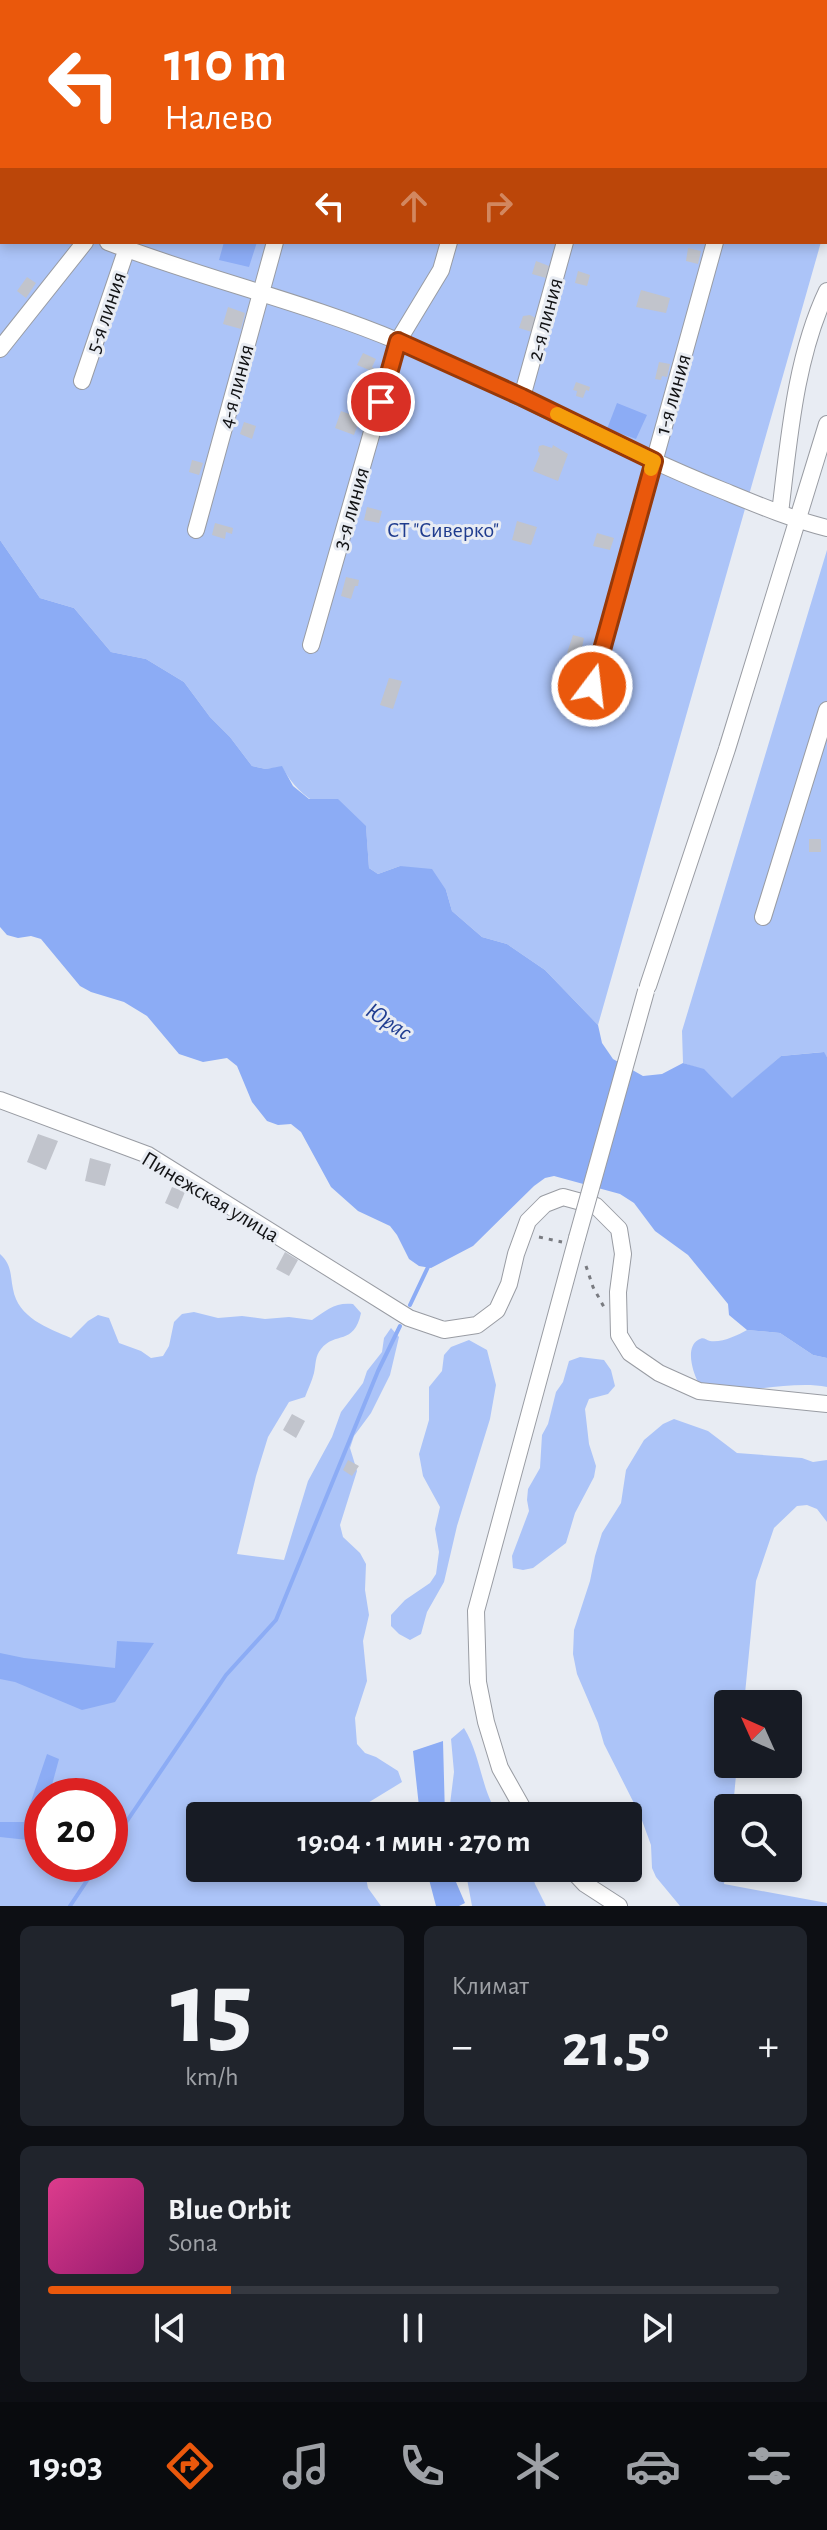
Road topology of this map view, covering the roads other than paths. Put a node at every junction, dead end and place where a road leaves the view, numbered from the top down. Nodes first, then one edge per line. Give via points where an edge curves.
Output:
1 (83, 244) edge
2 (274, 244) edge
3 (448, 244) edge
4 (564, 244) edge
5 (714, 244) edge
6 (128, 246) edge
7 (261, 291) junction
8 (827, 291) edge
9 (398, 341) junction
10 (0, 349) edge
11 (82, 381) dead end
12 (522, 397) junction
13 (827, 424) edge
14 (654, 461) junction
15 (780, 513) junction
16 (798, 521) junction
17 (827, 528) edge
18 (196, 530) dead end
19 (311, 645) dead end
20 (592, 686) dead end
21 (827, 710) edge
22 (763, 917) dead end
23 (0, 1100) edge
24 (827, 1404) edge
25 (519, 1802) edge
26 (583, 1882) edge
27 (619, 1906) edge

1 - 10 street
2 - 7 street, 4-я линия
3 - 9 street, 3-я линия via 441,270
4 - 12 street, 2-я линия
5 - 14 street, 1-я линия
6 - 7 street
6 - 11 street, 5-я линия
7 - 9 street
7 - 18 street, 4-я линия
8 - 15 street via 793,408
9 - 12 street
9 - 19 street, 3-я линия
12 - 14 street
13 - 16 street
14 - 15 street
14 - 20 street, 1-я линия
15 - 16 street
16 - 17 street
16 - 25 street, bridge via 571,1240 476,1611 478,1682 486,1722 500,1768
21 - 22 street
23 - 24 street, Пинежская улица via 148,1155 409,1318 444,1330 477,1325 497,1310 528,1221 545,1204 563,1197 596,1206 619,1229 619,1335 630,1353 699,1391
26 - 27 street

